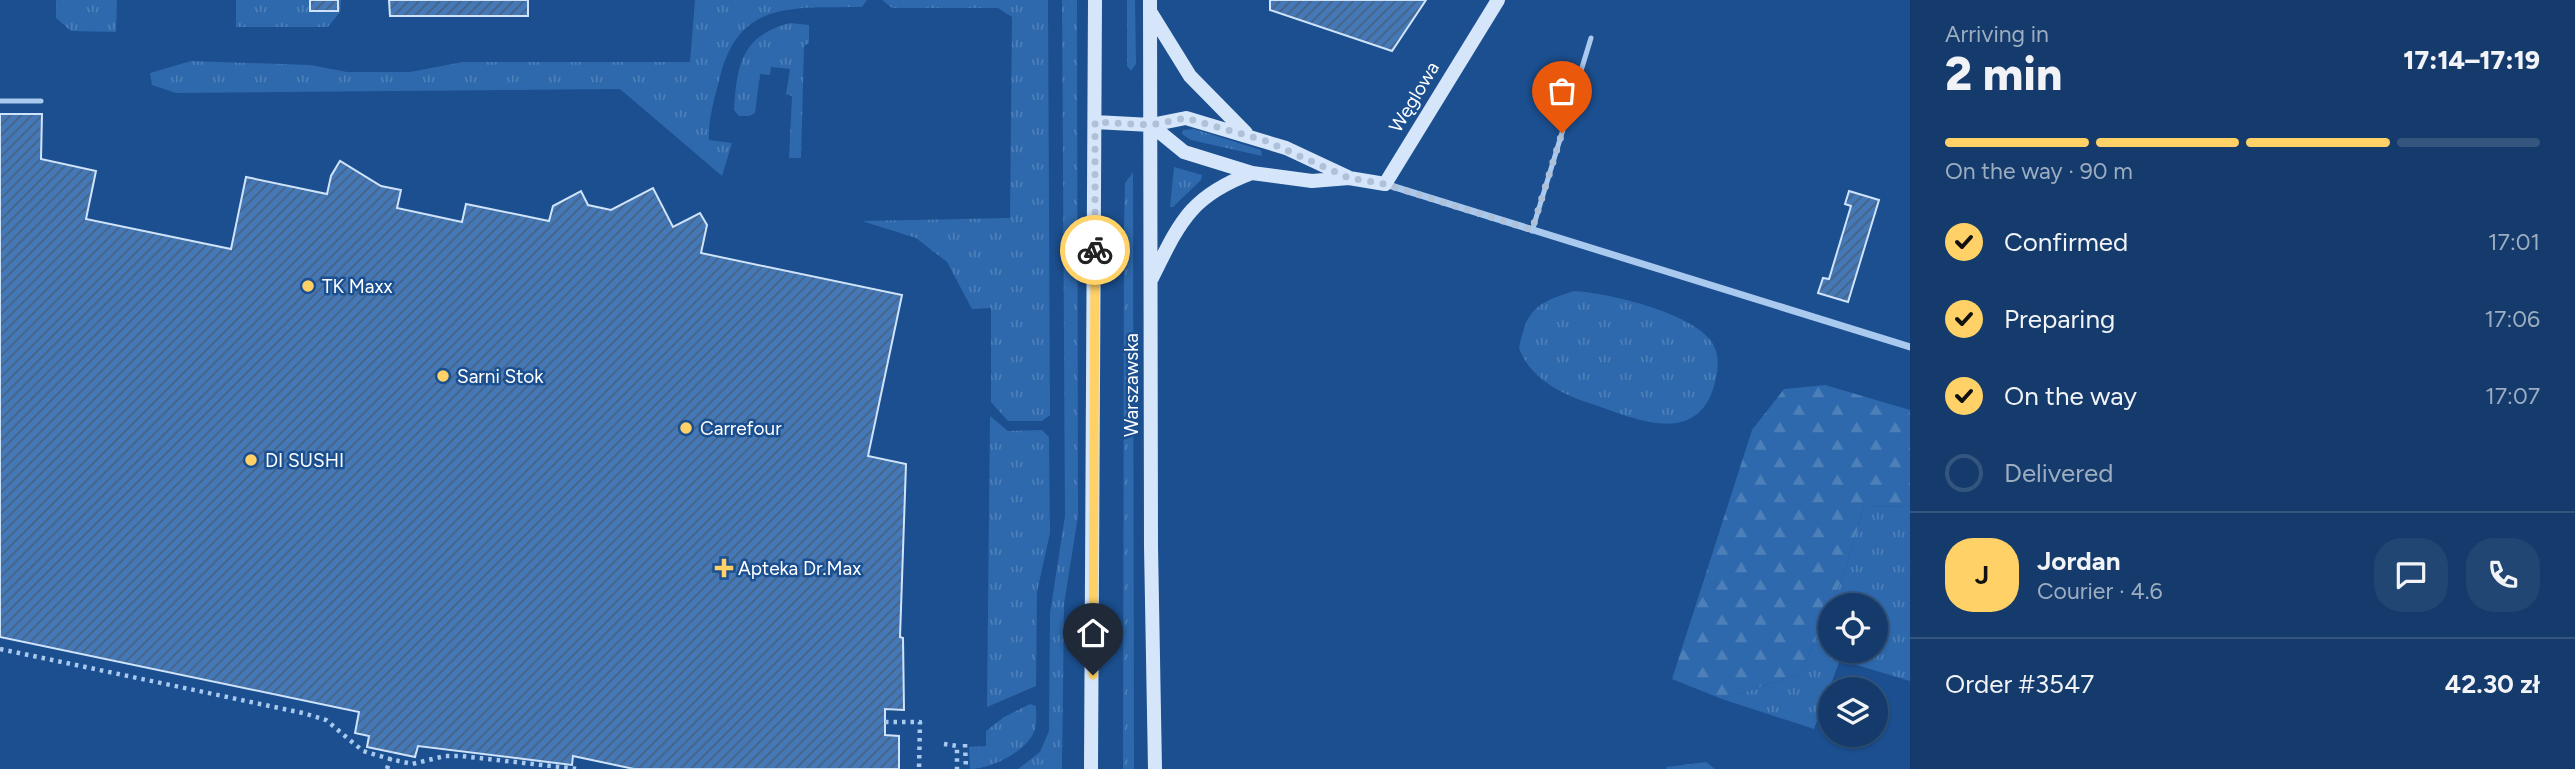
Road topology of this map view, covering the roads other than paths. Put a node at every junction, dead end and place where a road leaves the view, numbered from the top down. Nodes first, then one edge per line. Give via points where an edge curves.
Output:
1 (1095, 0) edge
2 (1498, 0) edge
3 (1150, 6) edge
4 (1591, 38) dead end
5 (0, 101) edge
6 (41, 101) dead end
7 (1095, 122) junction
8 (1151, 125) junction
9 (1247, 134) junction
10 (1252, 173) junction
11 (1349, 178) junction
12 (1385, 184) junction
13 (1532, 230) junction
14 (1150, 282) junction
15 (1910, 347) edge
16 (1091, 769) edge
17 (1155, 769) edge

1 - 7 main road, Warszawska
2 - 12 main road, Węglowa
3 - 8 main road, Warszawska
3 - 9 main road via 1190,76
4 - 13 lane
5 - 6 lane
7 - 8 main road
7 - 16 main road, Warszawska
8 - 9 main road via 1186,118
8 - 10 main road via 1184,152
8 - 14 main road, Warszawska
9 - 11 main road
10 - 11 main road via 1312,181
10 - 14 main road via 1221,184 1184,215
11 - 12 main road
12 - 13 street
13 - 15 street
14 - 17 main road, Warszawska

